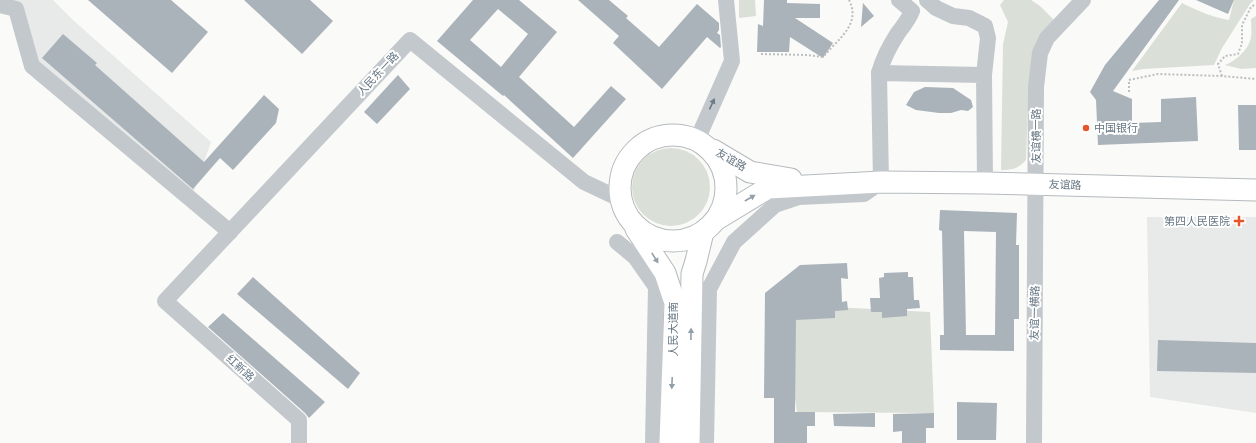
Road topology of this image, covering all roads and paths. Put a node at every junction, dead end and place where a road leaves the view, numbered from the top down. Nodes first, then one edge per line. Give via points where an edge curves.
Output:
1 (726, 0) edge
2 (849, 0) edge
3 (899, 0) edge
4 (927, 0) edge
5 (1083, 0) edge
6 (1092, 0) edge
7 (1256, 4) edge
8 (0, 5) edge
9 (761, 54) dead end
10 (879, 73) junction
11 (984, 75) junction
12 (1222, 76) junction
13 (1256, 79) edge
14 (1129, 92) dead end
15 (702, 144) junction
16 (877, 182) junction
17 (985, 183) junction
18 (1039, 184) junction
19 (1256, 190) edge
20 (620, 199) junction
21 (634, 225) junction
22 (710, 226) junction
23 (230, 232) junction
24 (617, 242) dead end
25 (164, 301) joint
26 (300, 443) edge
27 (653, 443) edge
28 (670, 443) edge
29 (689, 443) edge
30 (706, 443) edge
31 (1034, 443) edge

15 -> 1 street via 732,61
2 - 9 path via 853,16 848,29 822,57
3 - 10 street via 912,11 883,59
4 - 11 street via 936,8 953,16 969,18 985,26 988,38
5 - 18 street, 友谊横一路 via 1048,38 1040,54 1036,87
6 - 18 street, 友谊一横路 via 1054,42 1046,55 1041,79
7 - 12 path via 1251,7 1242,25 1242,43 1238,54 1225,56 1218,64
8 - 23 street via 16,8 32,66
10 - 11 street
10 - 16 street
11 - 17 street
12 - 13 path
12 - 14 path via 1158,74 1130,80
15 - 16 main road, 友谊路 via 750,172 801,180
15 - 20 main road via 680,134 663,135 647,140 633,151 624,165 619,182
15 - 22 main road via 718,159 725,174 724,205
16 - 17 main road, 友谊路
22 -> 16 main road, 友谊路 via 768,188
16 - 30 street via 864,194 799,197 775,205 734,242 709,289
17 - 18 main road, 友谊路
18 - 19 main road, 友谊路
18 - 31 street, 友谊一横路
20 - 21 main road via 625,213
20 - 23 street, 人民东一路 via 584,182 410,40
21 - 22 main road via 660,240 675,241 689,239
21 -> 28 main road, 人民大道南 via 665,273 675,303
29 -> 22 main road, 人民大道南 via 692,274
23 - 25 street, 人民东一路
24 - 27 street via 636,257 656,287
25 - 26 street, 红新路 via 299,420

